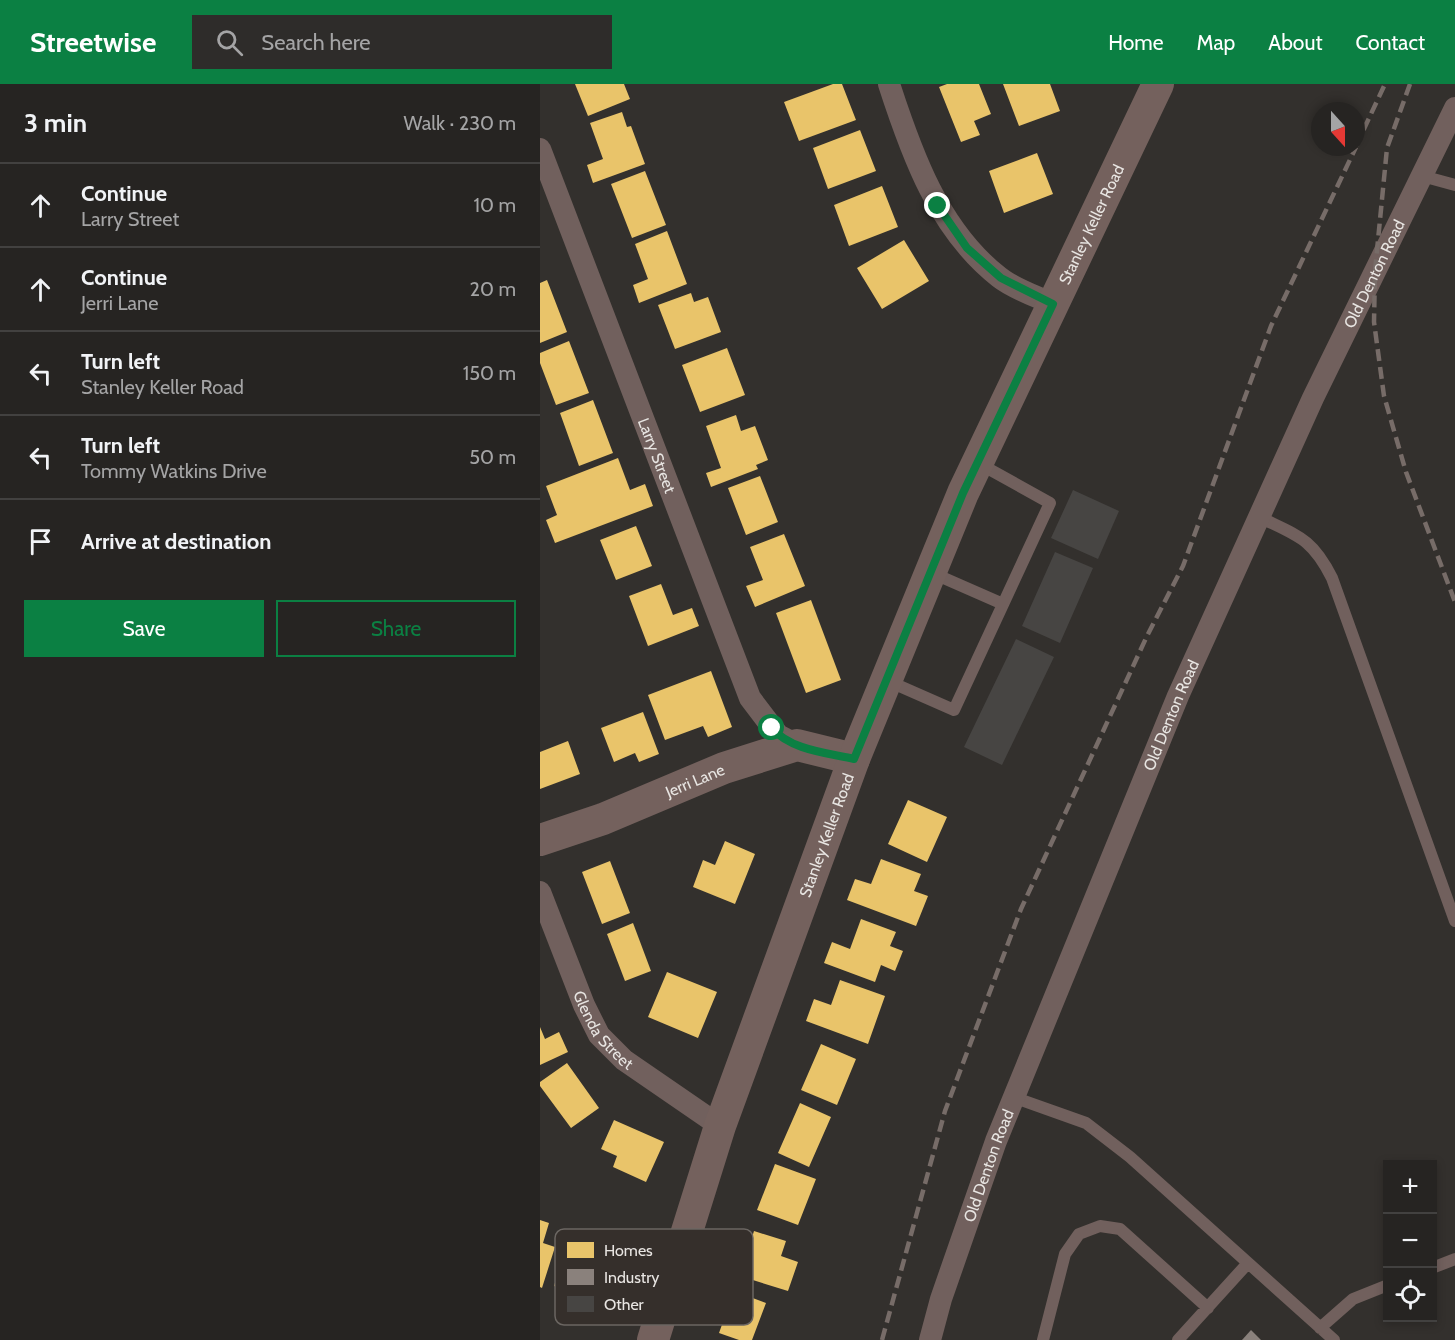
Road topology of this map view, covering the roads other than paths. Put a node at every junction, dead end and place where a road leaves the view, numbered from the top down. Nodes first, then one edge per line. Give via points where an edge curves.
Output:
1 (889, 84) edge
2 (1158, 84) edge
3 (1455, 108) edge
4 (540, 149) edge
5 (1422, 176) junction
6 (1455, 185) edge
7 (1053, 304) junction
8 (977, 462) junction
9 (1259, 517) junction
10 (930, 573) junction
11 (1002, 604) junction
12 (886, 681) junction
13 (797, 745) junction
14 (854, 759) junction
15 (540, 840) edge
16 (540, 892) edge
17 (1455, 921) edge
18 (1014, 1097) junction
19 (720, 1126) junction
20 (688, 1229) edge
21 (1455, 1259) edge
22 (1248, 1263) junction
23 (1437, 1266) edge
24 (1383, 1288) edge
25 (1208, 1308) junction
26 (658, 1325) edge
27 (1320, 1328) junction
28 (653, 1340) edge
29 (930, 1340) edge
30 (1043, 1340) edge
31 (1178, 1340) edge
32 (1334, 1340) edge

1 - 7 street via 907,140 938,206 967,248 1001,278
2 - 7 street, Stanley Keller Road
3 - 5 street, Old Denton Road
4 - 13 street, Larry Street via 750,698 778,735
5 - 6 lane
5 - 9 street, Old Denton Road
7 - 8 street, Stanley Keller Road
8 - 10 street, Stanley Keller Road
8 - 11 lane via 1050,503
9 - 17 lane via 1305,540 1332,578
9 - 18 street, Old Denton Road via 1178,696
10 - 11 lane
10 - 12 street, Stanley Keller Road
11 - 12 lane via 954,710
12 - 14 street, Stanley Keller Road
13 - 14 street
13 - 15 street, Jerri Lane via 724,768 603,819
14 - 19 street, Stanley Keller Road
16 - 19 street, Glenda Street via 599,1035 624,1060
18 - 22 lane via 1086,1123 1130,1157
18 - 29 street, Old Denton Road
19 - 20 street, Stanley Keller Road
21 - 23 lane
22 - 25 lane
22 - 27 lane
24 - 27 lane via 1353,1299
25 - 30 lane via 1120,1229 1100,1226 1079,1234 1065,1254
25 - 31 lane
26 - 28 street, Stanley Keller Road
27 - 32 lane

